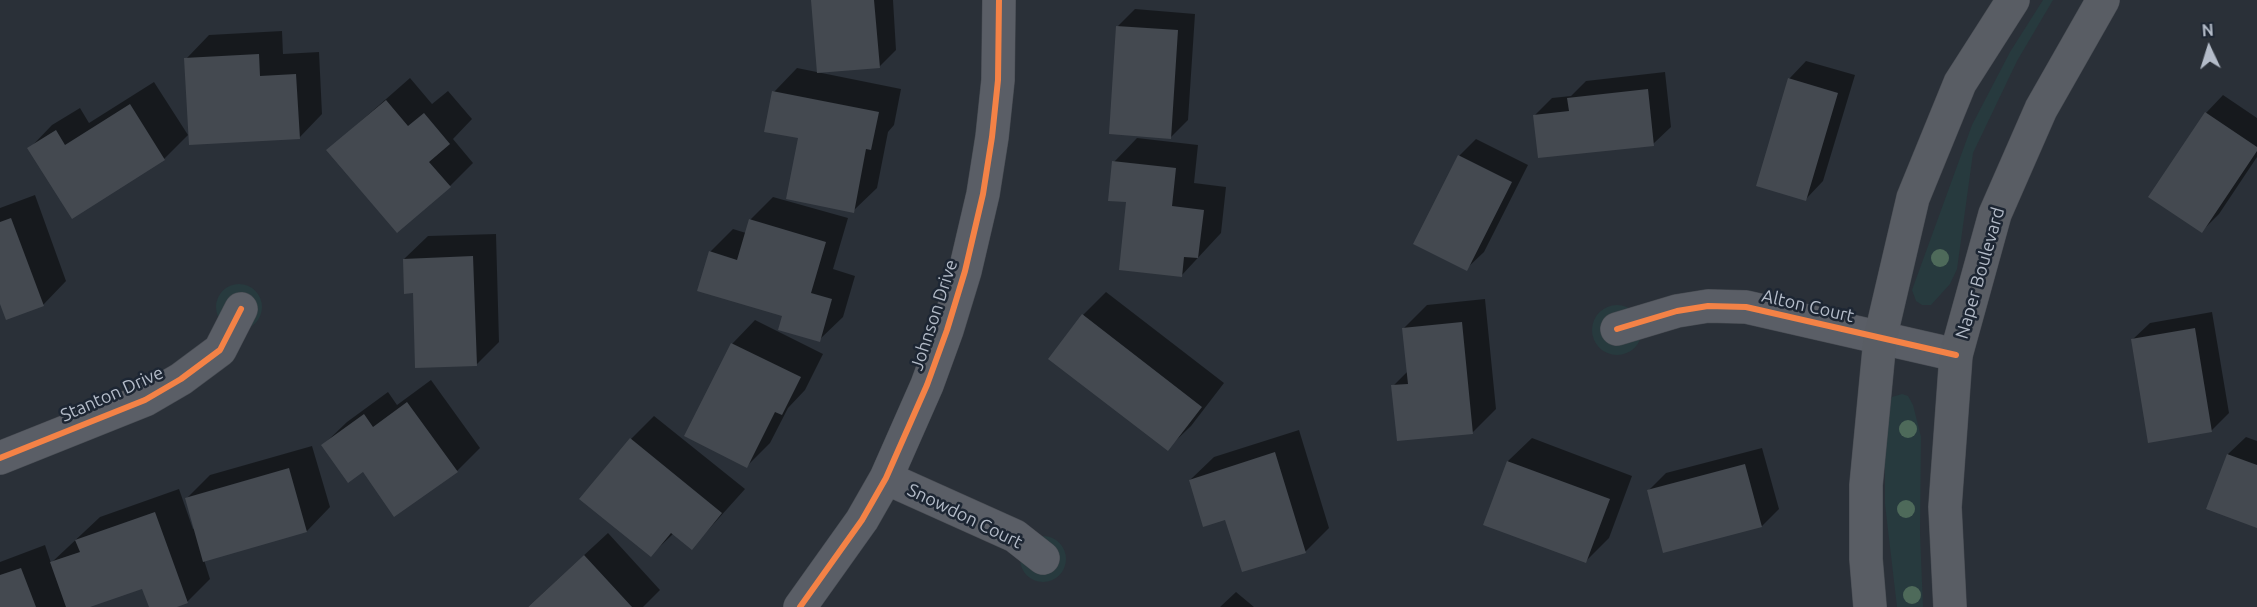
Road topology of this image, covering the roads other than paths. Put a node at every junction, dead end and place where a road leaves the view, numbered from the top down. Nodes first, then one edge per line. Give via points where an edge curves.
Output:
1 (999, 0) edge
2 (2013, 0) edge
3 (2103, 0) edge
4 (241, 309) dead end
5 (1617, 329) dead end
6 (1880, 339) junction
7 (1956, 355) junction
8 (0, 458) edge
9 (886, 478) junction
10 (1043, 558) dead end
11 (800, 607) edge
12 (1870, 607) edge
13 (1950, 607) edge

1 - 9 street, Johnson Drive via 998,80 992,137 965,271 927,385
2 - 6 main road via 1960,83 1913,198
3 - 7 main road, Naper Boulevard via 2040,109 1995,214
4 - 8 street, Stanton Drive via 220,350 181,379 145,400
5 - 6 street, Alton Court via 1677,311 1708,306 1746,307
6 - 7 street, Alton Court
6 - 12 main road via 1866,485
7 - 13 main road, Naper Boulevard via 1945,507
9 - 10 street, Snowdon Court via 1015,536
9 - 11 street, Johnson Drive via 862,520

